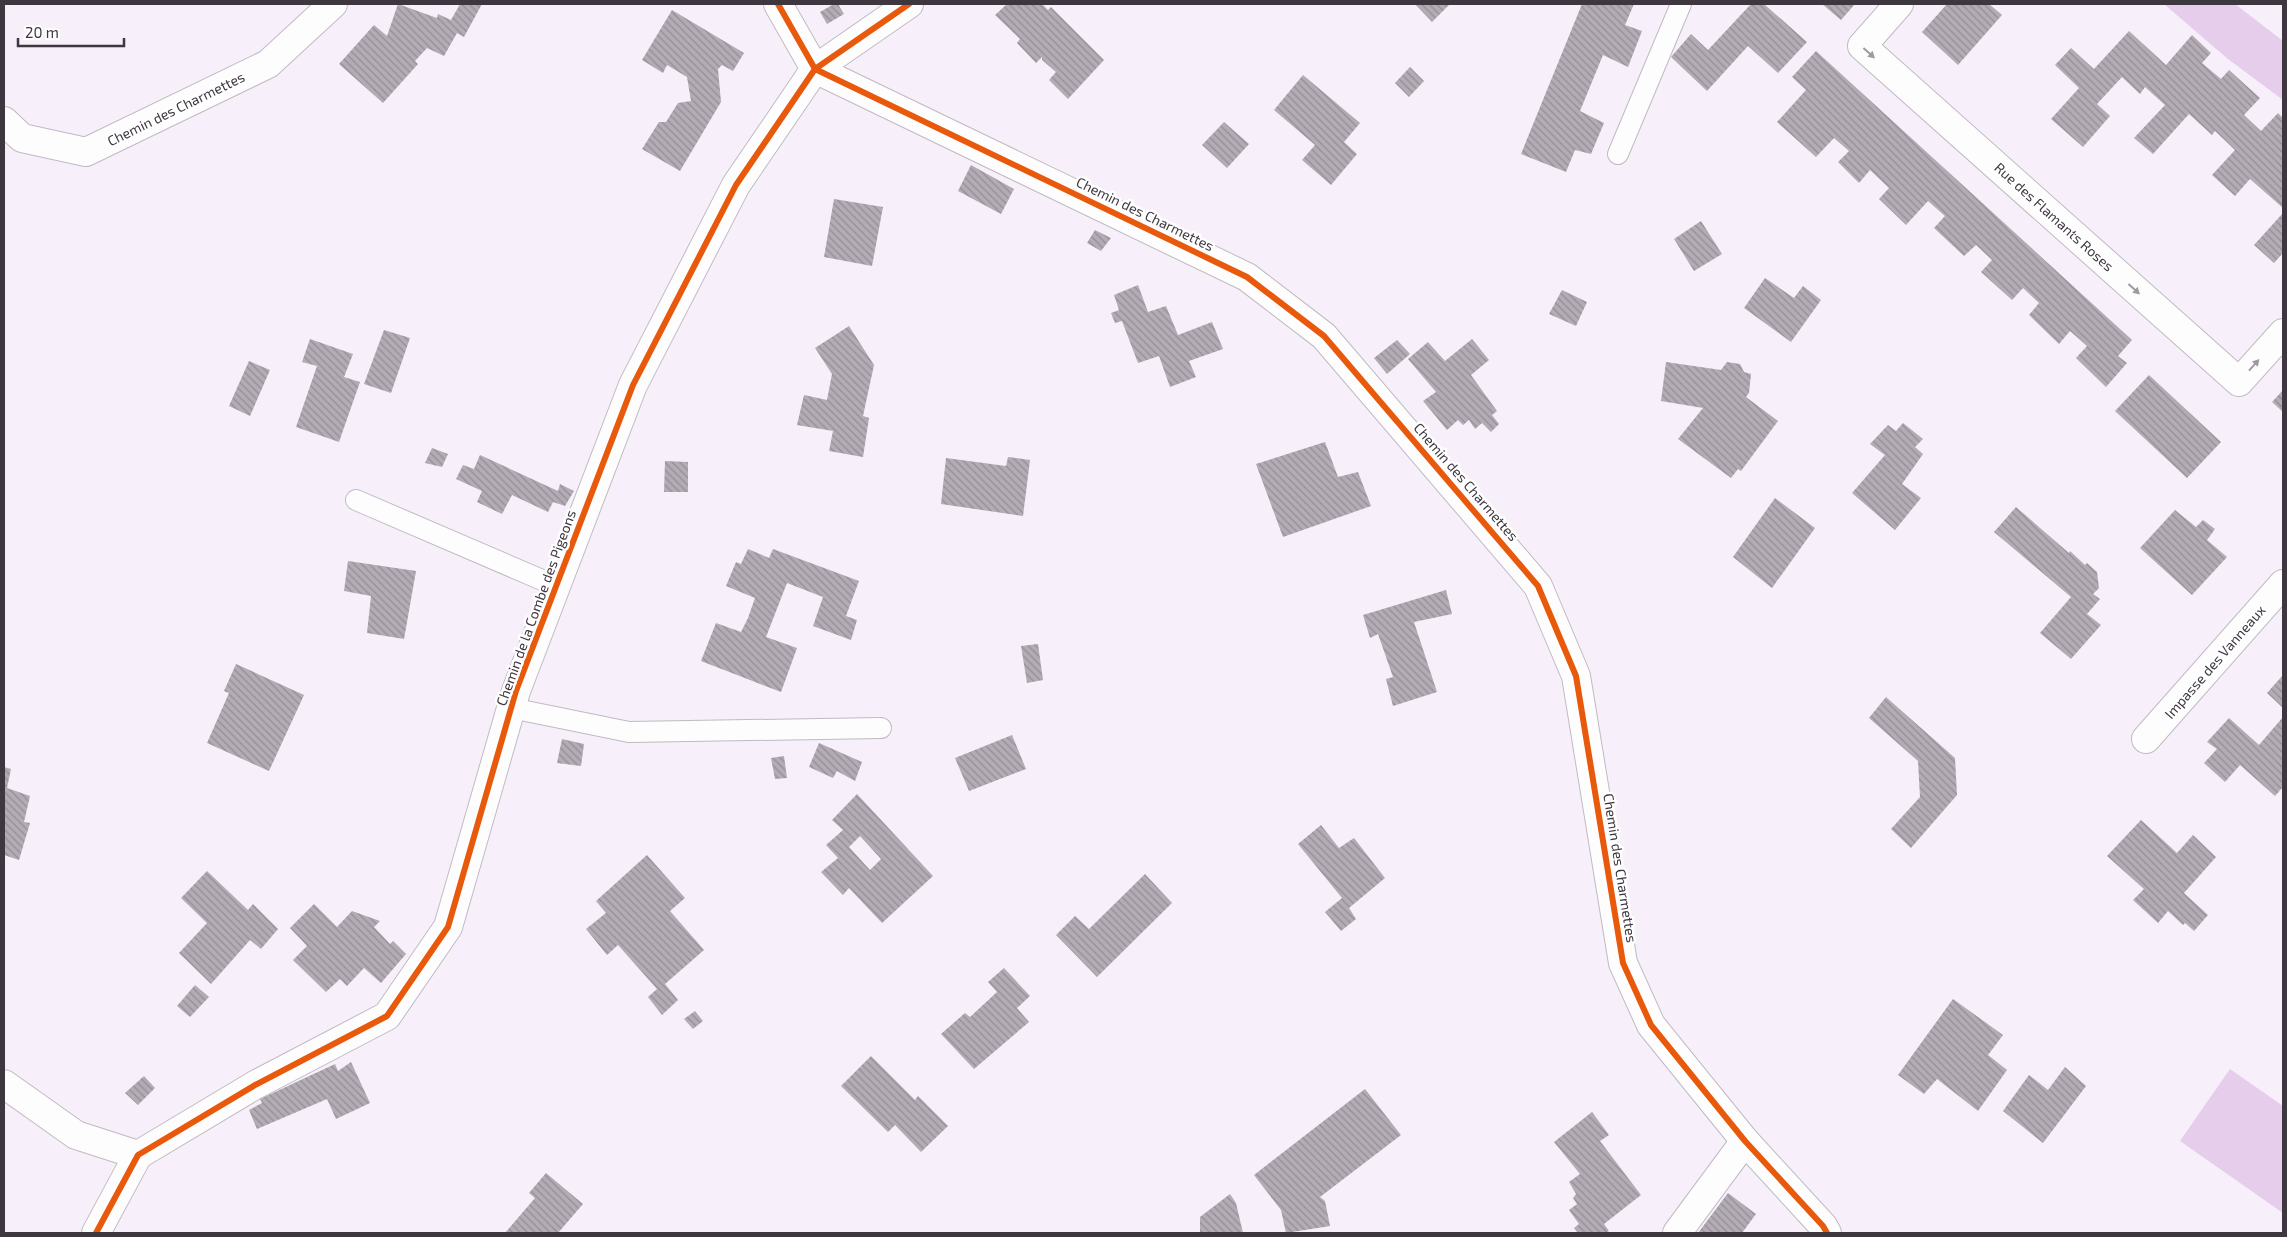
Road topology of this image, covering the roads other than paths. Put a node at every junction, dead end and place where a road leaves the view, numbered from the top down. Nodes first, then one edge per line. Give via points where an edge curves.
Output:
1 (333, 4) edge
2 (778, 4) edge
3 (910, 4) edge
4 (1681, 4) edge
5 (1899, 4) edge
6 (815, 69) junction
7 (4, 121) edge
8 (1618, 154) dead end
9 (2283, 333) edge
10 (356, 500) dead end
11 (2283, 584) edge
12 (556, 586) junction
13 (511, 708) junction
14 (881, 728) dead end
15 (2146, 739) dead end
16 (4, 1084) edge
17 (1745, 1141) junction
18 (138, 1155) junction
19 (96, 1233) edge
20 (1677, 1233) edge
21 (1827, 1233) edge

1 - 7 street, Chemin des Charmettes via 268,64 86,152 22,138
2 - 6 street
3 - 6 street, Chemin de la Combe des Pigeons
4 - 8 lane
5 -> 9 street, Rue des Flamants Roses via 1862,46 2239,382
6 - 12 street, Chemin de la Combe des Pigeons via 736,185 633,385
6 - 17 street, Chemin des Charmettes via 1247,277 1324,336 1538,586 1576,676 1623,963 1651,1025
10 - 12 lane
11 - 15 street, Impasse des Vanneaux
12 - 13 street, Chemin de la Combe des Pigeons
13 - 14 lane via 630,732
13 - 18 street, Chemin de la Combe des Pigeons via 448,927 387,1016 255,1084
16 - 18 street via 76,1135
17 - 20 street
17 - 21 street, Chemin des Charmettes
18 - 19 street

